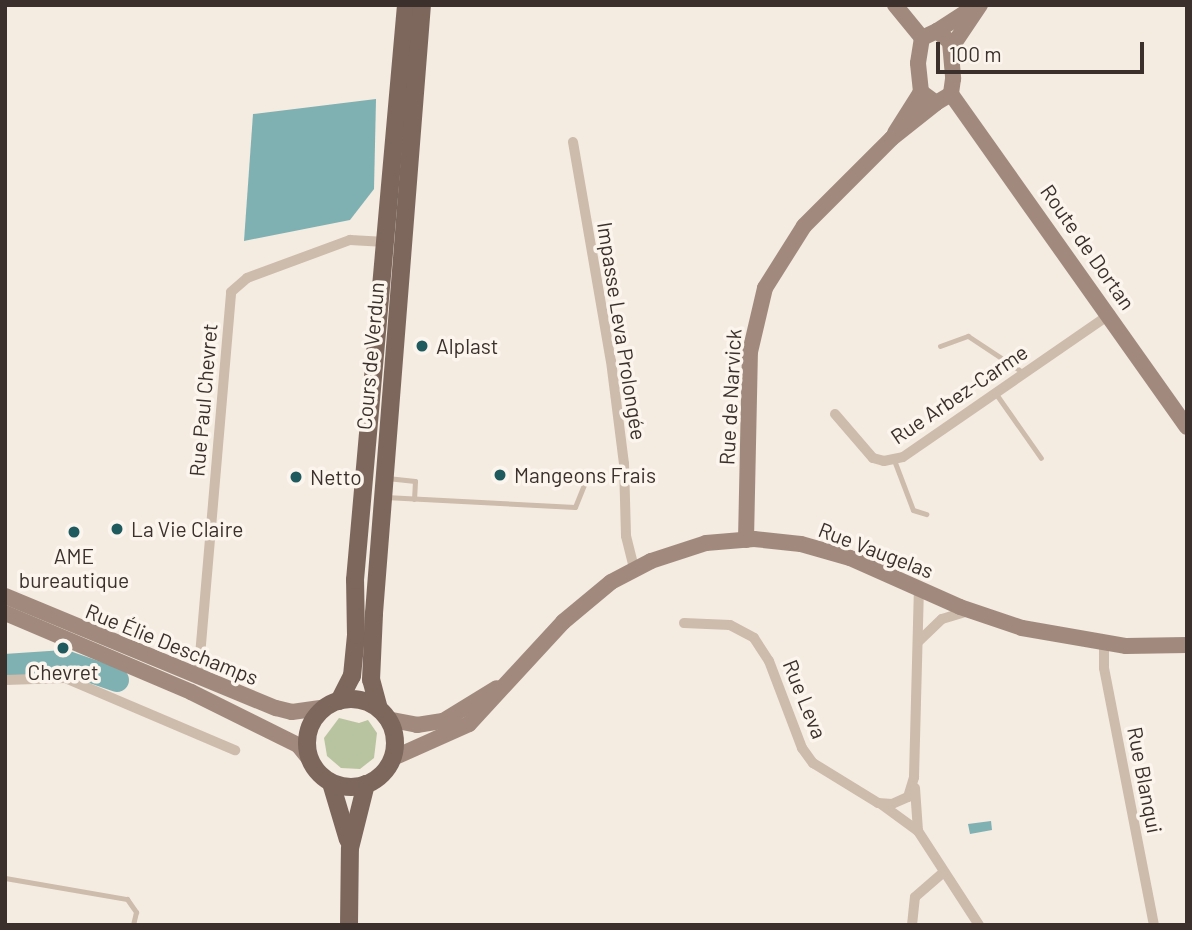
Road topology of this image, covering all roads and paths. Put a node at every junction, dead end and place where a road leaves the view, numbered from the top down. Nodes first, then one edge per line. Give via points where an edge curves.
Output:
1 (407, 5) edge
2 (422, 5) edge
3 (894, 5) edge
4 (979, 5) edge
5 (937, 30) junction
6 (922, 38) junction
7 (951, 48) junction
8 (922, 92) junction
9 (951, 94) junction
10 (936, 103) junction
11 (892, 138) junction
12 (573, 142) dead end
13 (386, 242) junction
14 (1110, 314) junction
15 (940, 346) dead end
16 (1024, 373) junction
17 (996, 394) junction
18 (835, 414) dead end
19 (1187, 427) edge
20 (1041, 458) dead end
21 (894, 460) junction
22 (588, 475) dead end
23 (384, 478) junction
24 (382, 497) junction
25 (414, 499) junction
26 (926, 513) dead end
27 (746, 540) junction
28 (635, 568) junction
29 (919, 589) junction
30 (5, 596) edge
31 (971, 611) junction
32 (5, 613) edge
33 (684, 623) dead end
34 (918, 642) junction
35 (1104, 643) junction
36 (1187, 645) edge
37 (198, 679) junction
38 (5, 680) edge
39 (508, 680) junction
40 (332, 704) junction
41 (383, 714) junction
42 (235, 750) dead end
43 (393, 758) junction
44 (310, 760) junction
45 (914, 777) junction
46 (331, 783) junction
47 (366, 784) junction
48 (878, 803) junction
49 (918, 831) junction
50 (350, 848) junction
51 (943, 873) junction
52 (5, 878) edge
53 (133, 925) edge
54 (349, 925) edge
55 (912, 925) edge
56 (979, 925) edge
57 (1154, 925) edge

1 - 13 main road, Cours de Verdun
2 - 23 main road, Cours de Verdun
3 - 6 main road
4 - 5 main road
4 - 7 main road
5 - 6 main road
5 - 7 main road via 946,35
6 - 8 main road via 918,63
7 - 9 main road
8 - 10 main road
8 - 11 main road, Rue de Narvick
9 - 10 main road, Rue de Narvick
9 - 14 main road, Route de Dortan
10 - 11 main road, Rue de Narvick
11 - 27 main road, Rue de Narvick via 793,238 765,288 750,352
12 - 28 street, Impasse Leva Prolongée via 611,360 624,464 626,536
13 - 37 street, Rue Paul Chevret via 350,240 247,278 231,292
13 - 40 main road, Cours de Verdun via 355,580 352,676
14 - 16 street, Rue Arbez-Carme
14 - 19 main road, Route de Dortan
15 - 16 lane via 968,336
16 - 17 street, Rue Arbez-Carme
17 - 20 lane
17 - 21 street, Rue Arbez-Carme
18 - 21 street, Rue Arbez-Carme via 873,458
21 - 26 lane via 913,510
22 - 25 lane via 575,507
23 - 24 main road, Cours de Verdun
23 - 25 lane via 415,481
24 - 25 lane
24 - 41 main road, Cours de Verdun via 370,680
27 - 28 main road, Rue Vaugelas via 706,543
27 - 29 main road, Rue Vaugelas via 825,549
28 - 39 main road, Rue Vaugelas via 580,605
29 - 31 main road, Rue Vaugelas
29 - 34 street
30 - 37 main road, Rue Élie Deschamps
31 - 34 street via 942,619
31 - 35 main road, Rue Vaugelas via 1022,628
32 - 44 main road, Rue Élie Deschamps via 191,692 298,744
33 - 48 street, Rue Leva via 730,625 754,638 769,661 802,748 823,769
34 - 45 street
35 - 36 main road, Rue Vaugelas
35 - 57 street, Rue Blanqui via 1102,659
37 - 40 main road, Rue Élie Deschamps via 292,712
38 - 42 street via 65,678
39 - 41 main road, Rue Vaugelas via 443,721 417,726
39 - 43 main road, Rue Vaugelas via 469,724
40 - 41 main road via 353,699
40 - 44 main road via 309,730
41 - 43 main road via 395,743
43 - 47 main road via 386,770
44 - 46 main road
45 - 48 street via 908,797 892,804
45 - 49 street
46 - 47 main road via 347,787
46 - 50 main road
47 - 50 main road
48 - 49 street, Rue Leva
49 - 51 street
50 - 54 main road
51 - 55 street via 915,897
51 - 56 street
52 - 53 lane via 127,899 136,912

